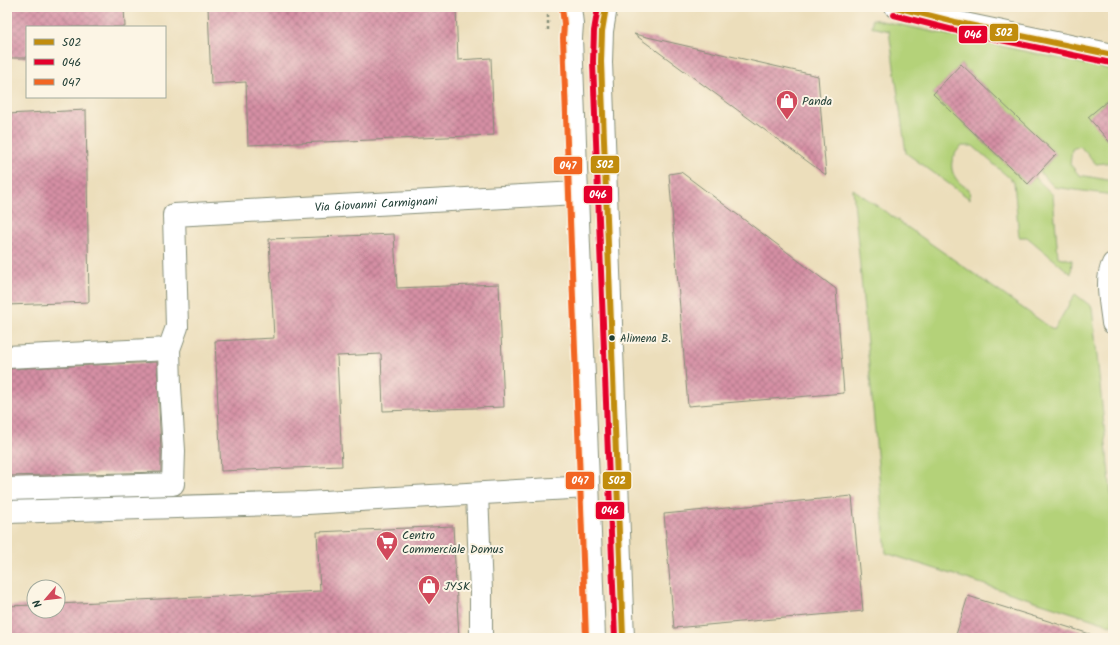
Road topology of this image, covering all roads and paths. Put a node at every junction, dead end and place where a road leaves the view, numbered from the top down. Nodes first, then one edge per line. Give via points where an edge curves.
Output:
1 (570, 7) edge
2 (606, 7) edge
3 (896, 7) edge
4 (1113, 55) edge
5 (577, 193) junction
6 (1113, 264) edge
7 (1113, 323) edge
8 (169, 349) junction
9 (7, 357) edge
10 (588, 487) junction
11 (7, 489) edge
12 (477, 494) junction
13 (7, 512) edge
14 (481, 638) edge
15 (594, 638) edge
16 (623, 638) edge

1 - 5 street
2 - 16 street via 601,62
3 - 4 street via 986,29
5 - 8 street, Via Giovanni Carmignani via 174,215 177,327
5 - 10 street
6 - 7 street via 1109,282
8 - 9 street
8 - 11 street via 174,484
10 - 12 street
10 - 15 street
12 - 13 street via 292,504
12 - 14 street via 482,591

